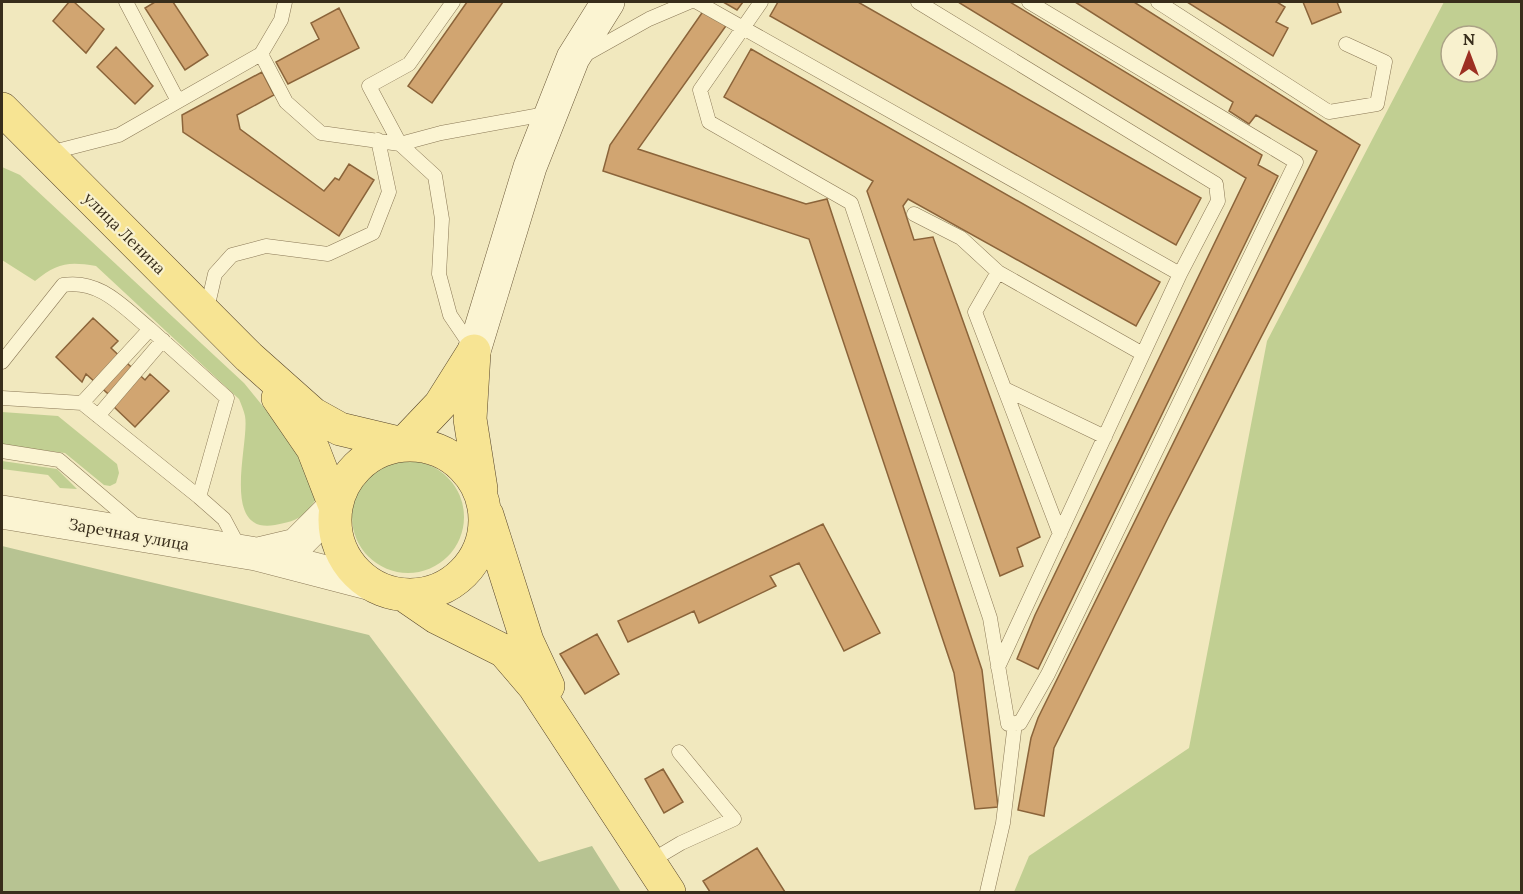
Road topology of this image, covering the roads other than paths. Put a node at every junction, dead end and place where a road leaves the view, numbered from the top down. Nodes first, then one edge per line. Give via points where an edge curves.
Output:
1 (126, 2) edge
2 (285, 2) edge
3 (453, 2) edge
4 (608, 2) edge
5 (689, 2) edge
6 (697, 2) edge
7 (761, 2) edge
8 (918, 2) edge
9 (1029, 2) edge
10 (1158, 2) edge
11 (743, 28) junction
12 (1346, 44) dead end
13 (261, 54) junction
14 (571, 62) junction
15 (178, 101) junction
16 (2, 109) edge
17 (551, 113) junction
18 (378, 140) junction
19 (400, 144) junction
20 (46, 154) junction
21 (914, 214) dead end
22 (998, 272) junction
23 (1180, 274) junction
24 (206, 314) junction
25 (150, 329) junction
26 (163, 340) junction
27 (474, 351) junction
28 (1143, 354) junction
29 (249, 357) junction
30 (2, 362) edge
31 (1005, 389) junction
32 (2, 398) edge
33 (82, 403) junction
34 (98, 416) junction
35 (1105, 437) junction
36 (403, 444) junction
37 (2, 451) edge
38 (199, 497) junction
39 (483, 501) junction
40 (335, 506) junction
41 (7, 510) edge
42 (1060, 534) junction
43 (152, 538) junction
44 (250, 554) junction
45 (368, 583) junction
46 (404, 595) junction
47 (998, 667) junction
48 (1015, 723) junction
49 (679, 752) dead end
50 (582, 759) junction
51 (649, 862) junction
52 (669, 892) edge
53 (987, 892) edge

1 - 15 lane
2 - 13 lane via 281,20
3 - 19 lane via 410,64 369,86
4 - 14 street
5 - 14 lane
6 - 11 lane
7 - 11 lane
8 - 23 lane via 1216,184 1218,201
9 - 48 lane via 1296,162 1048,674 1020,723
10 - 12 lane via 1329,112 1377,104 1385,62
11 - 23 lane
11 - 47 lane via 700,90 710,122 851,203 990,618
13 - 15 lane
13 - 18 lane via 286,102 321,133
14 - 17 street
15 - 20 lane via 119,135
16 - 20 main road, улица Ленина
17 - 19 lane
17 - 27 street via 530,167
18 - 19 lane
18 - 24 lane via 389,192 373,233 328,254 266,246 232,255 215,274
19 - 27 lane via 435,176 442,219 439,274 450,315
20 - 24 main road, улица Ленина
21 - 22 lane via 961,238
22 - 28 lane
22 - 31 lane via 975,312
23 - 28 lane
24 - 29 main road, улица Ленина
25 - 26 lane
25 - 30 lane via 98,288 78,283 63,285
25 - 33 lane
26 - 34 lane
26 - 38 lane via 227,398
27 - 36 main road via 440,405
27 - 39 main road via 470,419
28 - 35 lane
29 - 36 main road via 313,414 340,429
29 - 40 main road via 313,449
31 - 35 lane
31 - 42 lane
32 - 33 lane
33 - 34 lane
34 - 38 lane
35 - 42 lane
36 - 39 main road via 428,446 451,456 470,473
36 - 40 main road via 379,450 359,464 344,483
37 - 43 lane via 59,460
38 - 44 lane via 224,519
39 - 46 main road via 485,530 466,571 448,585 427,593
39 - 50 main road via 527,641
40 - 44 street via 296,544
40 - 45 main road via 334,528 340,549
41 - 43 street, Заречная улица
42 - 47 lane
43 - 44 street, Заречная улица
44 - 45 street, Заречная улица
45 - 46 main road
46 - 50 main road via 436,617 504,651 534,686
47 - 48 lane via 1008,723
48 - 53 lane via 1003,823
49 - 51 lane via 734,819
50 - 51 main road
51 - 52 main road

